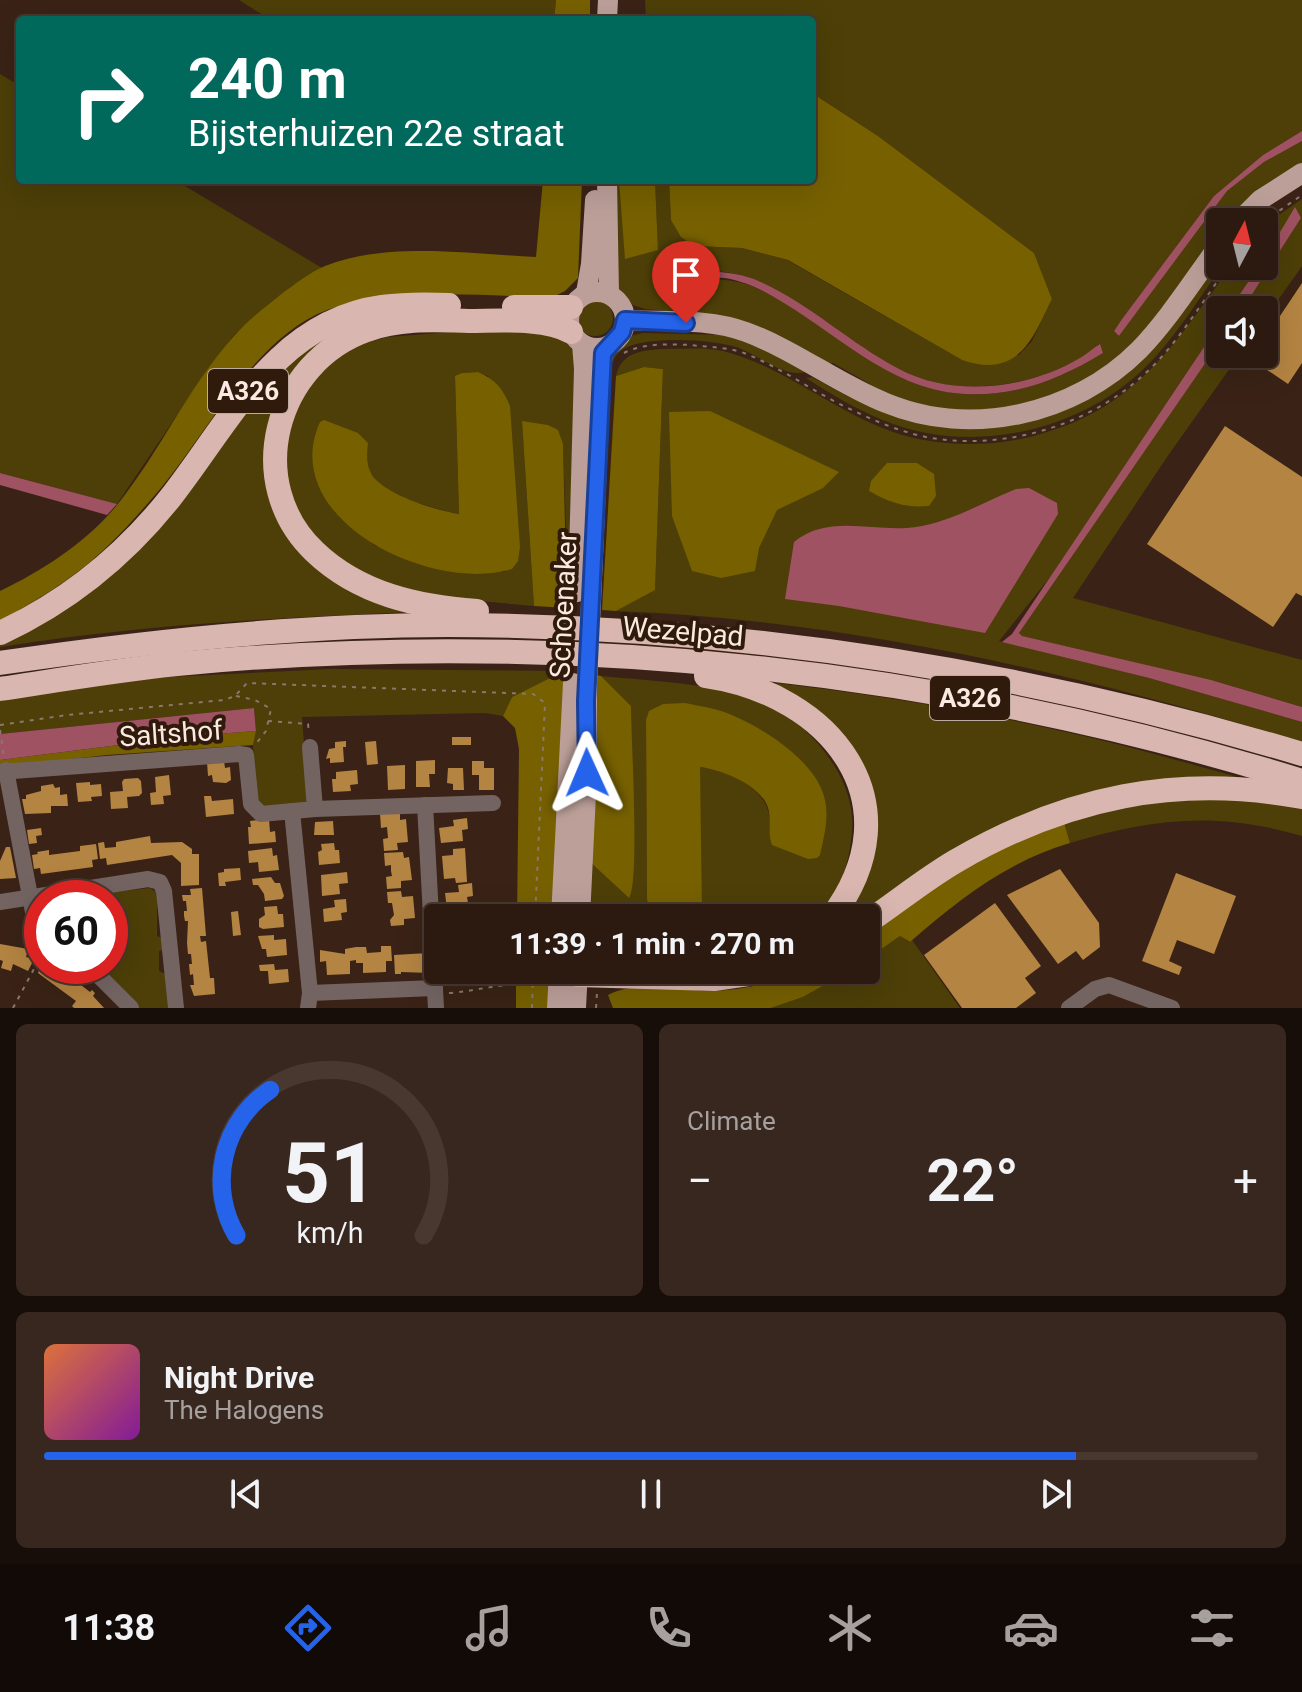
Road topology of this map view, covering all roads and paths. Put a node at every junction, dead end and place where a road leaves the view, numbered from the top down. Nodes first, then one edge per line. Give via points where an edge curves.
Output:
1 (1302, 173) edge
2 (597, 184) edge
3 (607, 184) edge
4 (1302, 195) edge
5 (1252, 208) edge
6 (1278, 212) edge
7 (1206, 263) edge
8 (1218, 280) edge
9 (609, 294) junction
10 (579, 300) junction
11 (625, 320) junction
12 (576, 338) junction
13 (609, 345) junction
14 (632, 349) dead end
15 (584, 601) junction
16 (534, 627) junction
17 (0, 633) edge
18 (629, 656) junction
19 (0, 663) edge
20 (580, 684) junction
21 (0, 689) edge
22 (235, 696) junction
23 (268, 721) junction
24 (0, 725) edge
25 (0, 730) edge
26 (310, 747) joint
27 (1302, 754) edge
28 (246, 755) junction
29 (3, 771) edge
30 (1302, 781) edge
31 (1302, 797) edge
32 (493, 803) dead end
33 (425, 805) junction
34 (315, 809) junction
35 (292, 811) junction
36 (27, 880) edge
37 (128, 882) edge
38 (24, 897) edge
39 (0, 902) edge
40 (536, 904) edge
41 (562, 904) edge
42 (581, 904) edge
43 (840, 904) edge
44 (880, 913) edge
45 (26, 984) edge
46 (107, 984) edge
47 (565, 984) edge
48 (572, 984) edge
49 (533, 985) joint
50 (436, 997) edge
51 (309, 1000) edge
52 (13, 1008) edge
53 (131, 1008) edge
54 (176, 1008) edge
55 (532, 1008) edge
56 (557, 1008) edge
57 (576, 1008) edge
58 (1069, 1008) edge
59 (1172, 1008) edge

1 - 5 main road
2 - 10 main road via 591,264
3 - 9 main road
4 - 6 path
7 - 11 main road via 1124,364 1074,396 1011,416 921,415 867,395 745,331
8 - 14 path via 1155,364 1122,392 1093,411 1023,436 937,439 894,429 742,353 682,344
9 - 10 main road
9 - 11 main road
10 - 12 main road via 568,319
10 - 17 highway, A326 via 380,307 320,328 274,362 132,540 90,580
11 - 13 main road
12 - 13 main road via 600,348
12 - 15 main road, Schoenaker via 584,369
12 - 16 highway, A326 via 561,326 535,323 432,320 368,329 343,340 301,376 280,415 275,437 273,459 284,508 296,530 334,568 406,601 500,613
13 - 15 main road, Schoenaker via 601,370
15 - 20 main road, Schoenaker, bridge
16 - 19 highway, Wezelpad / A326 via 444,625 244,634
16 - 27 highway, Wezelpad / A326 via 697,636 890,658 1091,697
18 - 21 highway, Wezelpad / A326 via 450,650 299,656 175,665
18 - 30 highway, Wezelpad / A326 via 832,676 961,696 1154,738
18 - 43 highway, A326 via 657,670 711,676 773,695 801,710 835,740 859,780 866,833 861,863
20 - 41 main road, Schoenaker
20 - 42 main road, Schoenaker via 587,773
22 - 23 path via 271,709
22 - 24 path
22 - 40 path via 247,683 533,694 545,703
23 - 26 path via 308,724
23 - 28 path
25 - 29 path
26 - 34 street
28 - 29 street, Saltshof
28 - 35 street, Saltshof via 251,804 261,814
29 - 36 street
31 - 44 highway via 1240,788 1170,788 1067,810 953,863
32 - 33 street, Saltshof
33 - 34 street, Saltshof
33 - 50 street
34 - 35 street, Saltshof
35 - 51 street
37 - 54 street via 160,882 164,891
38 - 39 street
45 - 52 path
46 - 53 street
47 - 56 main road
48 - 57 main road
49 - 50 path via 496,984
49 - 55 path
50 - 51 street
58 - 59 street via 1109,985

